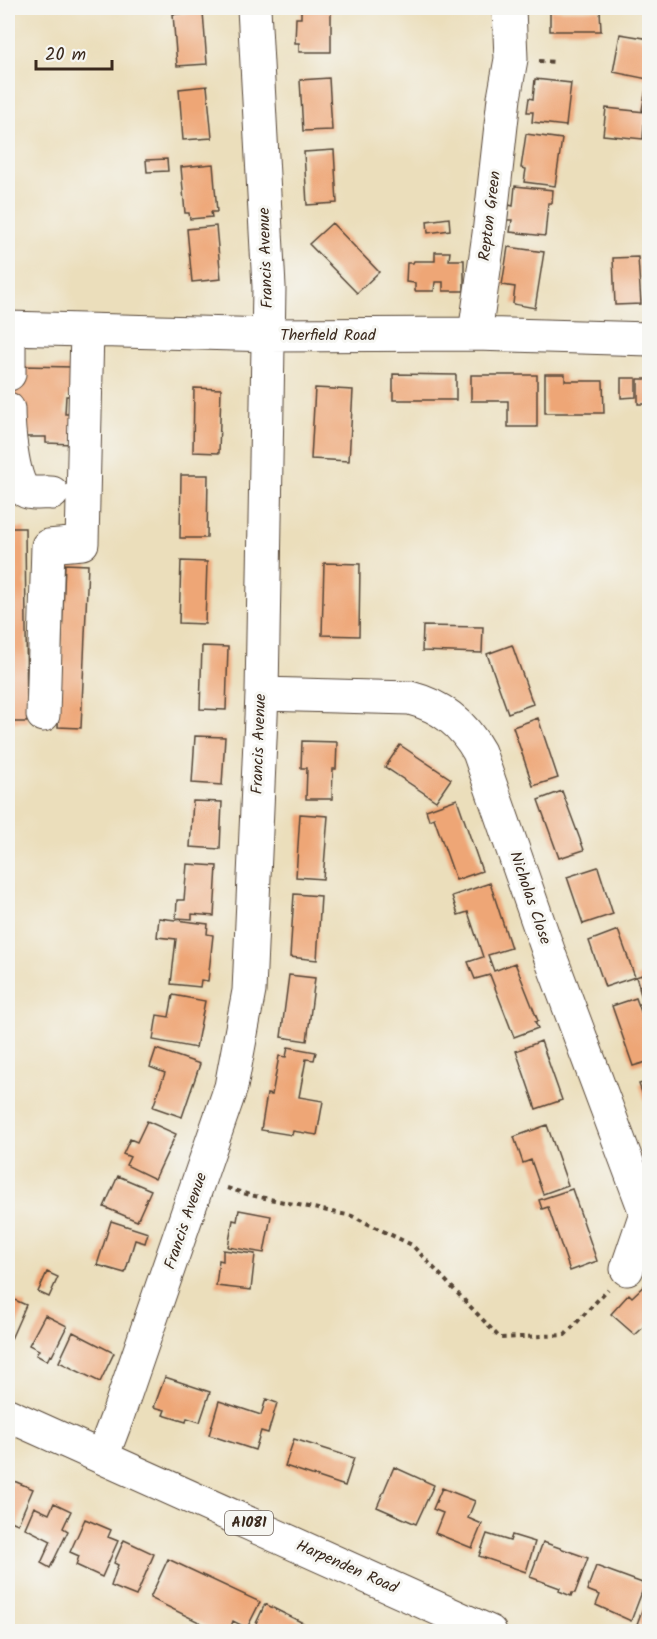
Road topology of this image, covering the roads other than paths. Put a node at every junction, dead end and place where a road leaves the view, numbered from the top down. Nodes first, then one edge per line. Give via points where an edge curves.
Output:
1 (254, 8) edge
2 (509, 8) edge
3 (8, 328) edge
4 (87, 330) junction
5 (475, 334) junction
6 (268, 335) junction
7 (650, 339) edge
8 (9, 374) edge
9 (8, 409) edge
10 (52, 492) dead end
11 (262, 694) junction
12 (43, 715) dead end
13 (627, 1269) road end
14 (8, 1415) edge
15 (102, 1457) junction
16 (490, 1632) edge

1 - 6 street, Francis Avenue via 269,287
2 - 5 street, Repton Green via 511,59
3 - 4 street, Therfield Road
3 - 8 street
4 - 6 street, Therfield Road
4 - 12 street via 82,543 48,546
5 - 6 street, Therfield Road
5 - 7 street, Therfield Road
6 - 11 street, Francis Avenue
9 - 10 street via 12,457 19,482 29,492
11 - 13 street, Nicholas Close via 410,698 426,702 454,719 471,739 479,752 646,1213
11 - 15 street, Francis Avenue via 249,991 231,1087
14 - 15 street, Harpenden Road / A1081
15 - 16 street, Harpenden Road / A1081

